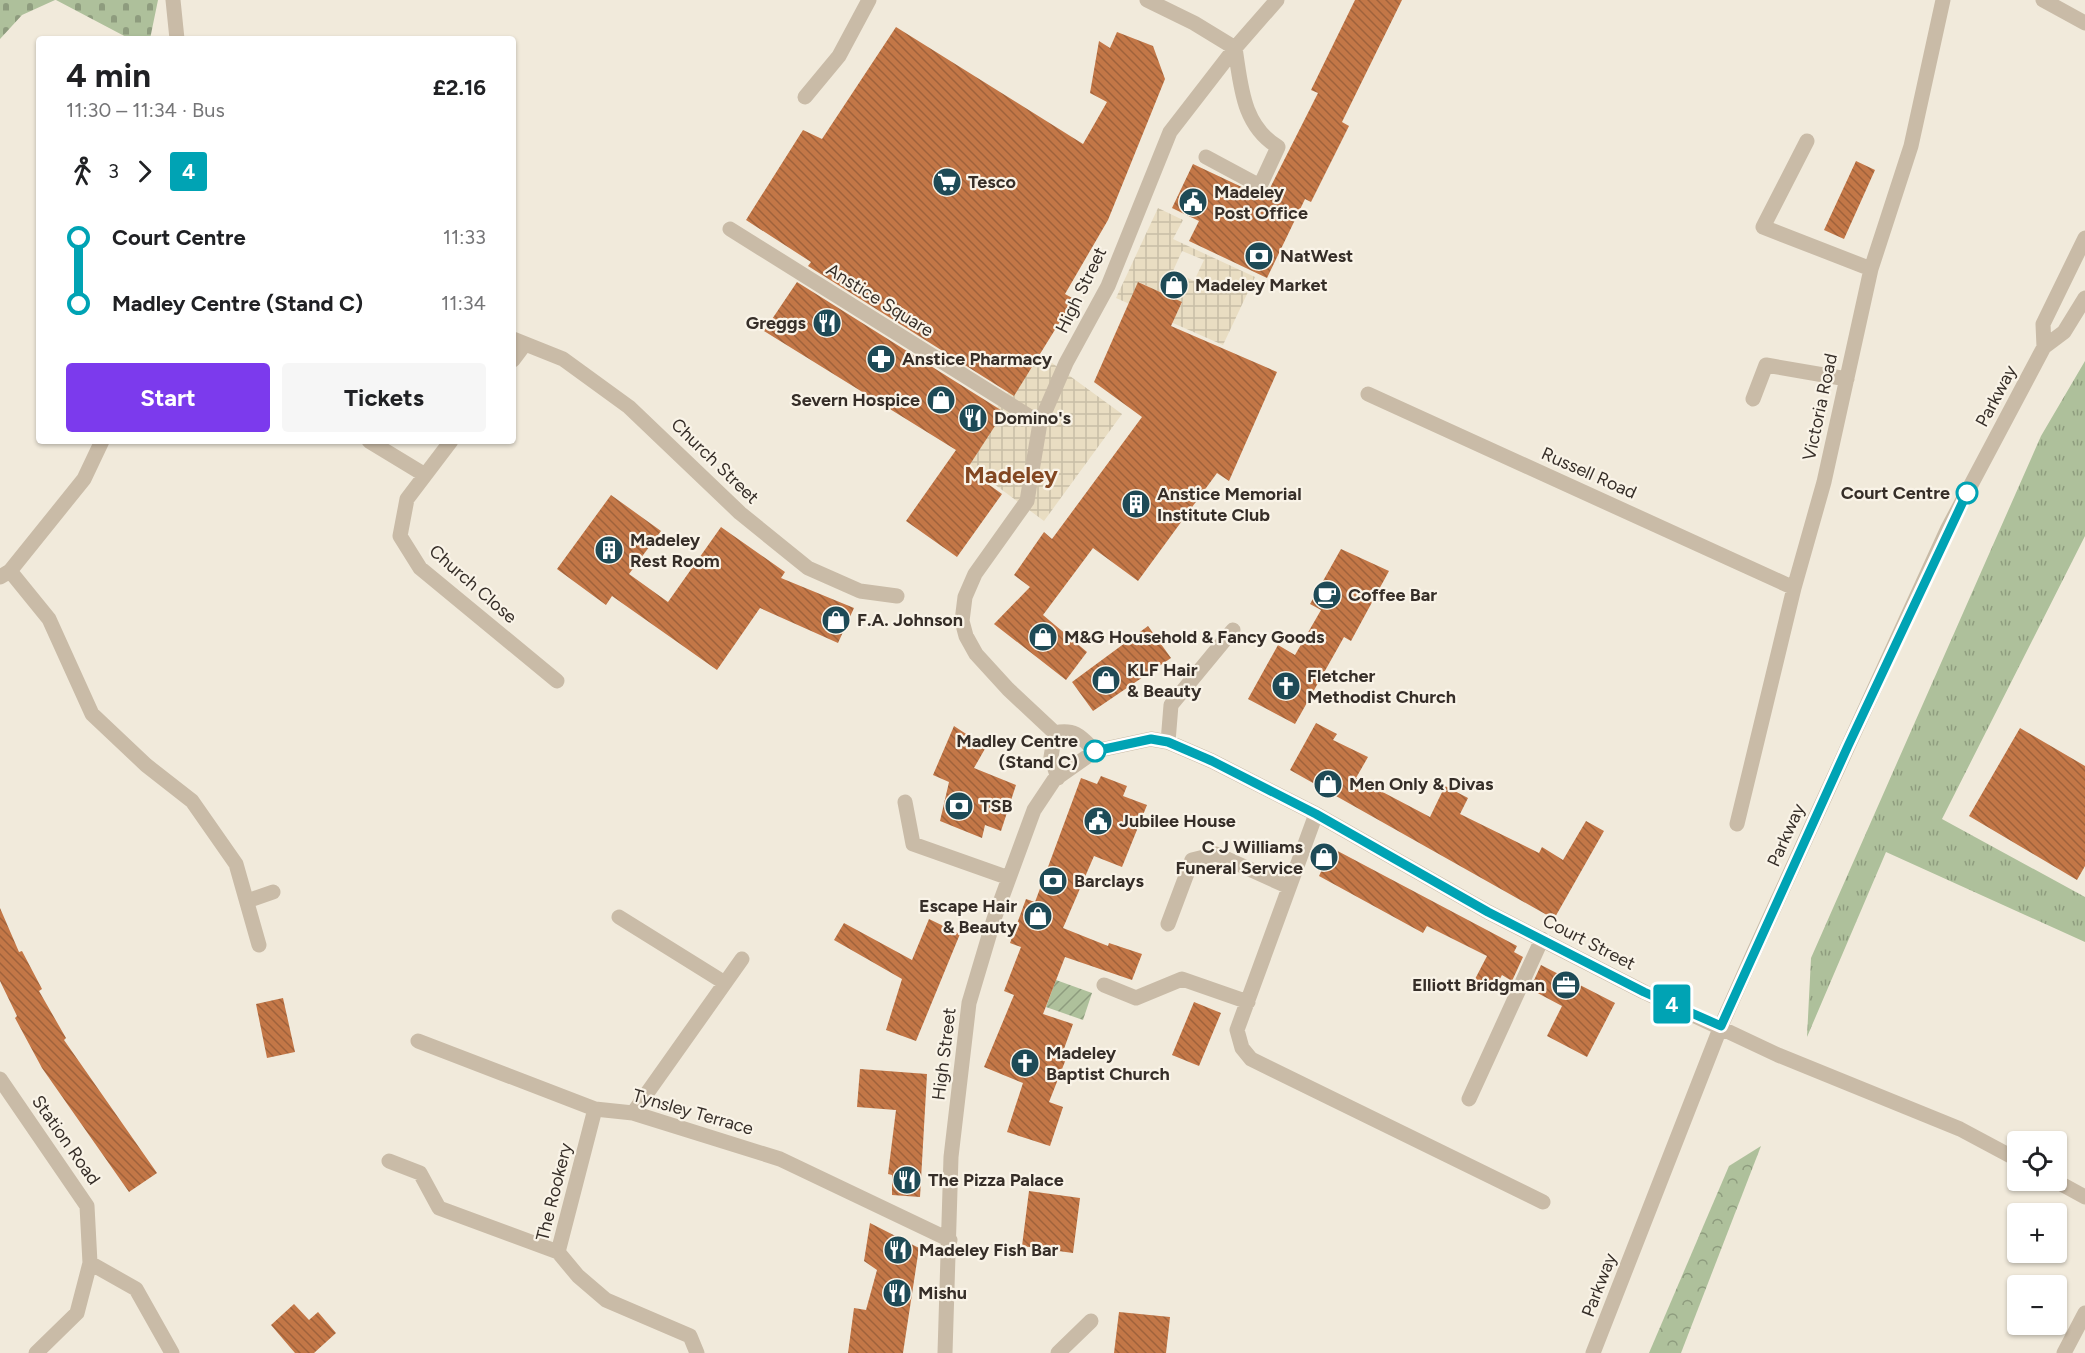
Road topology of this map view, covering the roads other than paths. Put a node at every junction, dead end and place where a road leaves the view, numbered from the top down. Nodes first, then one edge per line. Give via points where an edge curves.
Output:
1 (173, 0) edge
2 (869, 0) edge
3 (1147, 0) edge
4 (1276, 0) edge
5 (1943, 0) edge
6 (2043, 0) edge
7 (2085, 23) edge
8 (177, 36) edge
9 (1235, 48) junction
10 (805, 98) dead end
11 (1807, 141) dead end
12 (1206, 157) dead end
13 (730, 229) dead end
14 (2085, 238) edge
15 (1870, 269) junction
16 (2085, 298) edge
17 (519, 342) edge
18 (2044, 347) junction
19 (1846, 379) junction
20 (1368, 394) dead end
21 (1753, 399) dead end
22 (1040, 423) junction
23 (101, 444) edge
24 (374, 444) edge
25 (449, 444) edge
26 (425, 475) junction
27 (5, 574) edge
28 (1794, 588) junction
29 (897, 596) dead end
30 (1233, 630) dead end
31 (557, 681) dead end
32 (1055, 733) junction
33 (1168, 742) junction
34 (1095, 751) junction
35 (1058, 778) junction
36 (905, 802) dead end
37 (1316, 814) junction
38 (1737, 824) dead end
39 (1009, 878) junction
40 (1289, 886) junction
41 (273, 892) dead end
42 (247, 901) junction
43 (619, 917) dead end
44 (1168, 924) dead end
45 (1542, 939) junction
46 (259, 945) dead end
47 (742, 958) dead end
48 (725, 982) junction
49 (1104, 985) dead end
50 (1248, 1002) junction
51 (1721, 1026) junction
52 (417, 1041) dead end
53 (0, 1079) edge
54 (1469, 1099) dead end
55 (595, 1109) junction
56 (633, 1113) junction
57 (2007, 1155) edge
58 (389, 1161) dead end
59 (2067, 1187) edge
60 (2085, 1197) edge
61 (1543, 1202) dead end
62 (950, 1240) junction
63 (558, 1252) junction
64 (90, 1263) junction
65 (2085, 1313) edge
66 (1091, 1322) dead end
67 (36, 1353) edge
68 (172, 1353) edge
69 (697, 1353) edge
70 (945, 1353) edge
71 (1058, 1353) edge
72 (1593, 1353) edge
73 (2064, 1353) edge

1 - 8 street
2 - 10 street via 839,56
3 - 9 street
4 - 9 street, High Street
5 - 15 street, Victoria Road via 1911,146
6 - 7 street
9 - 12 street via 1242,96 1253,124 1264,139 1278,147 1260,186
9 - 22 street, High Street via 1170,132 1108,286 1066,363
11 - 15 street via 1763,227
13 - 22 street, Anstice Square
14 - 18 street, Parkway via 2043,324
15 - 19 street, Victoria Road
16 - 18 street, Parkway via 2064,332
17 - 29 street, Church Street via 563,359 629,407 740,513 808,568 860,591
18 - 51 street, Parkway via 1947,530
19 - 21 street via 1766,364
19 - 28 street, Victoria Road via 1824,482
20 - 28 street, Russell Road
22 - 32 street, High Street via 1027,501 975,574 965,597 962,621 976,654
23 - 27 street via 84,479
24 - 26 street
25 - 26 street, Church Close
26 - 31 street, Church Close via 407,499 400,536 420,568
27 - 42 street via 49,619 92,714 146,765 192,801 236,864
28 - 38 street, Victoria Road
30 - 33 street via 1171,705
32 - 34 street via 1075,732
32 - 35 street via 1051,757
33 - 34 street, Court Street via 1151,739
33 - 37 street, Court Street
34 - 35 street, High Street
35 - 39 street, High Street via 1034,810
36 - 39 street via 913,844
37 - 40 street
37 - 45 street, Court Street
39 - 62 street, High Street via 969,1003 951,1157
40 - 44 street via 1216,854 1192,860
40 - 50 street
41 - 42 street
42 - 46 street
43 - 48 street
45 - 51 street, Court Street via 1644,992
45 - 54 street
47 - 48 street
48 - 56 street
49 - 50 street via 1136,998 1182,979
50 - 61 street via 1237,1030 1242,1048 1251,1059
51 - 57 street, Court Street via 1778,1055 1960,1129
51 - 72 street, Parkway
52 - 55 street, Tynsley Terrace
53 - 64 street, Station Road via 87,1206
55 - 56 street, Tynsley Terrace
55 - 63 street, The Rookery
56 - 62 street, Tynsley Terrace via 780,1159
58 - 63 street via 420,1173 439,1208
59 - 60 street
62 - 70 street, High Street
63 - 69 street, The Rookery via 606,1300 690,1336
64 - 67 street, Station Road via 77,1313
64 - 68 street via 136,1289
65 - 73 street
66 - 71 street

